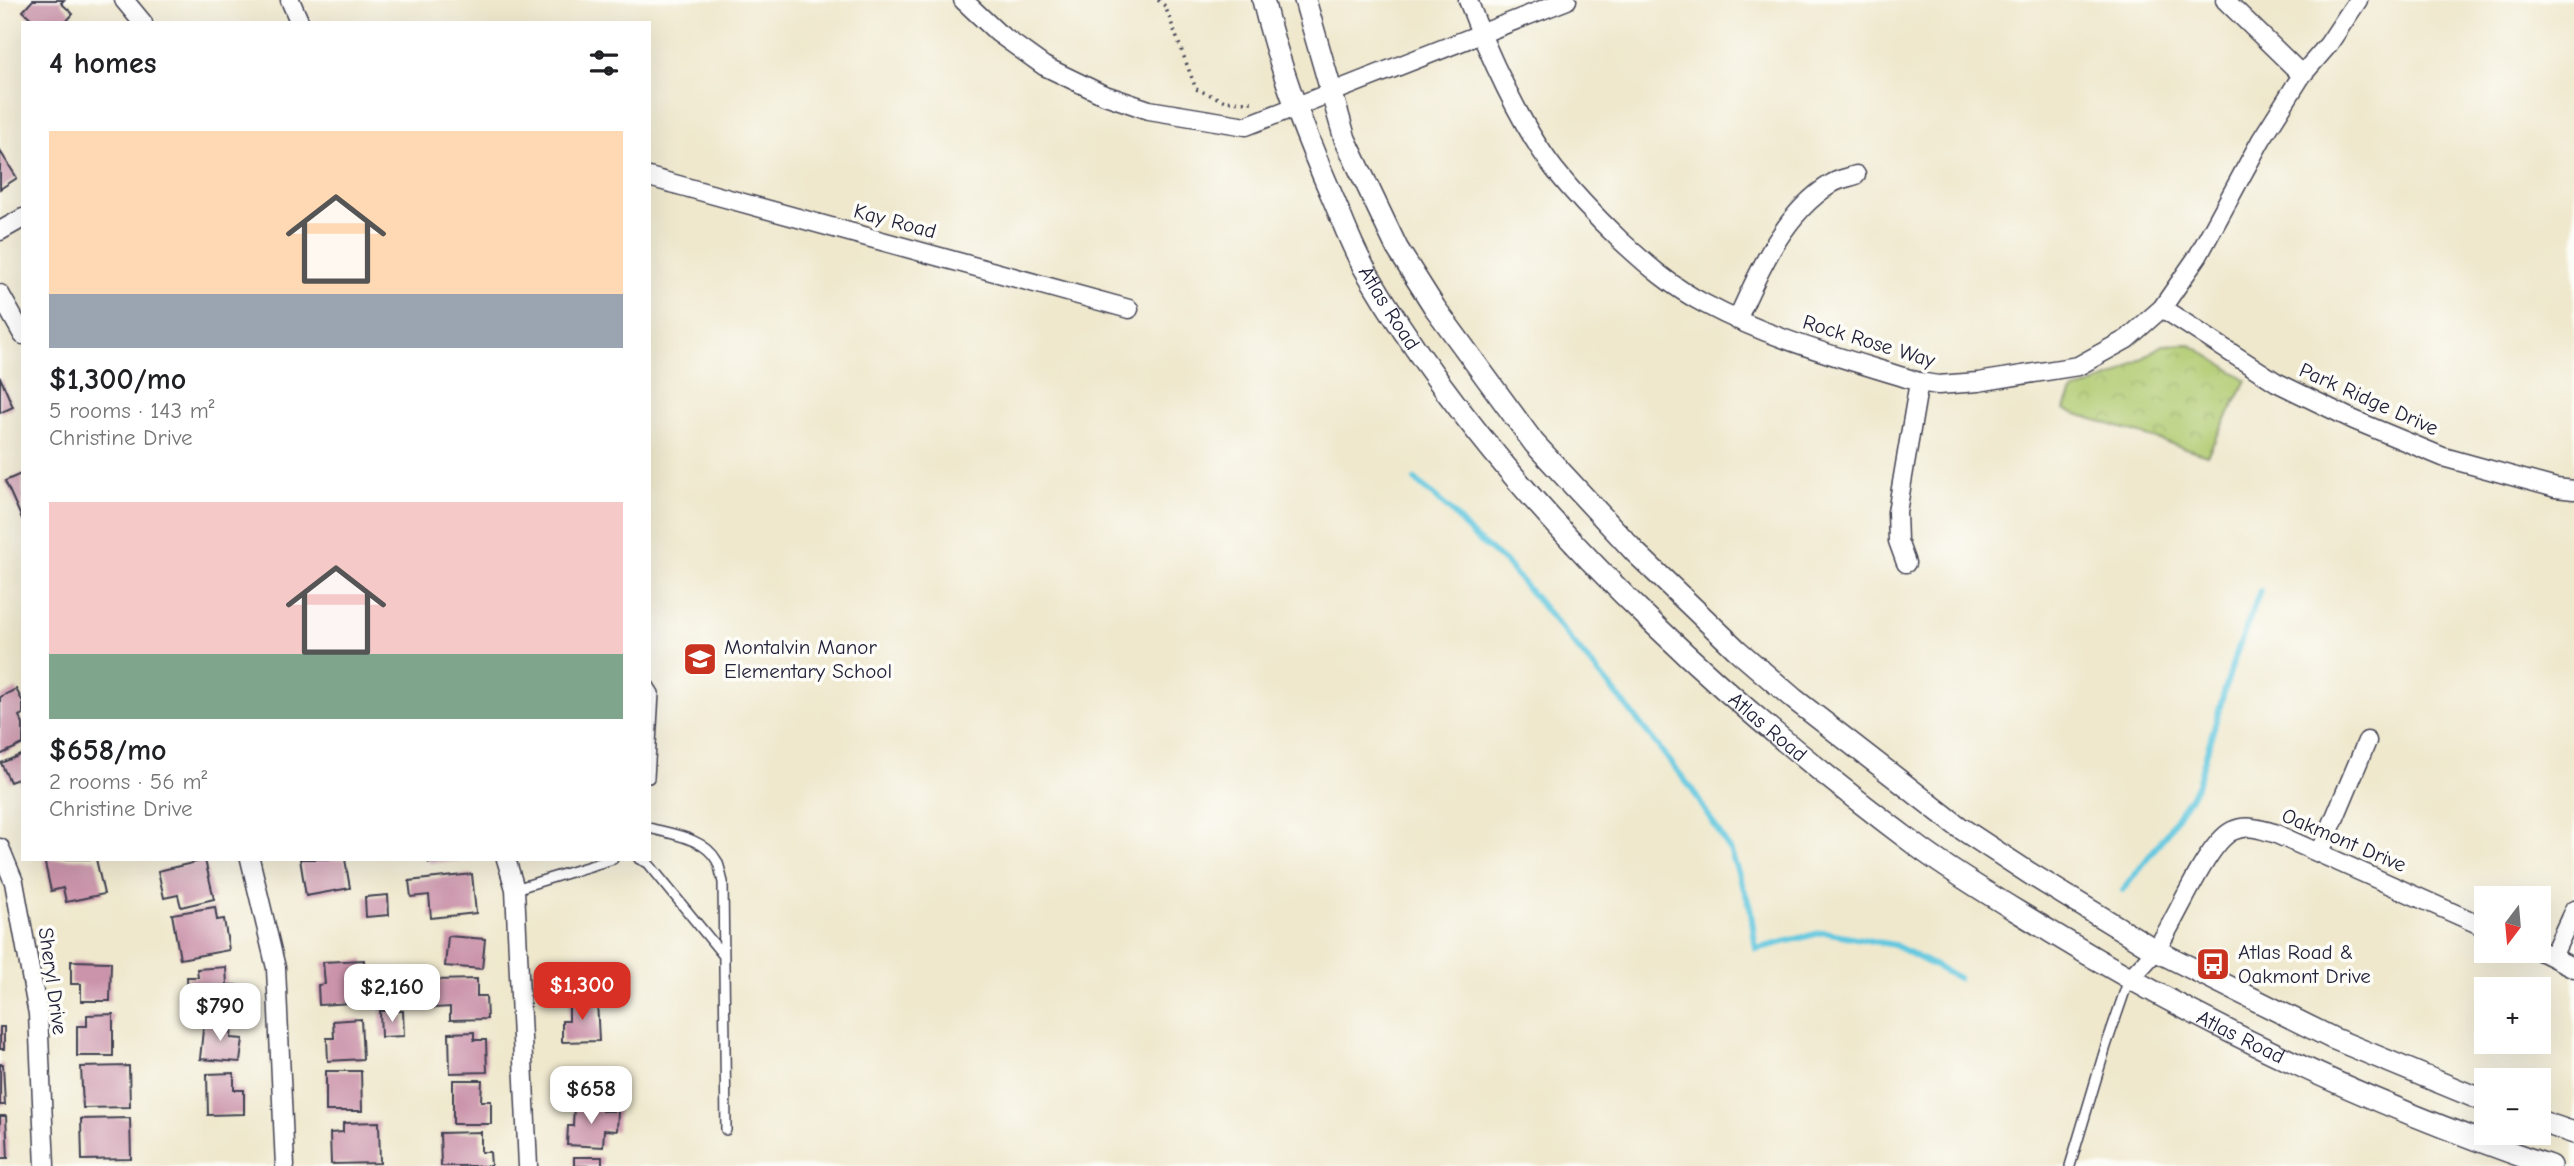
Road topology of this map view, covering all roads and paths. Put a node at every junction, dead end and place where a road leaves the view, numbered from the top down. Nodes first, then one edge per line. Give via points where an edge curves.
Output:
1 (124, 0) edge
2 (290, 0) edge
3 (963, 0) edge
4 (1158, 0) edge
5 (1263, 0) edge
6 (1305, 0) edge
7 (1468, 0) edge
8 (1567, 0) edge
9 (2225, 0) edge
10 (2358, 0) edge
11 (141, 21) edge
12 (299, 21) edge
13 (1480, 33) junction
14 (2302, 75) junction
15 (1331, 94) junction
16 (1258, 103) dead end
17 (1295, 108) junction
18 (1856, 175) dead end
19 (651, 178) edge
20 (21, 219) edge
21 (0, 231) edge
22 (0, 294) edge
23 (2162, 308) junction
24 (1129, 309) dead end
25 (1737, 320) junction
26 (21, 331) edge
27 (1919, 382) junction
28 (2574, 491) edge
29 (1906, 563) dead end
30 (651, 688) edge
31 (651, 730) edge
32 (2367, 741) dead end
33 (651, 829) edge
34 (0, 848) edge
35 (2320, 853) junction
36 (250, 861) edge
37 (507, 861) edge
38 (606, 861) edge
39 (644, 861) edge
40 (515, 889) junction
41 (2574, 910) edge
42 (2474, 922) edge
43 (2552, 943) edge
44 (2155, 950) junction
45 (723, 955) junction
46 (2552, 957) edge
47 (2574, 968) edge
48 (2129, 979) junction
49 (2474, 1097) edge
50 (2551, 1125) edge
51 (726, 1130) dead end
52 (2574, 1133) edge
53 (45, 1166) edge
54 (285, 1166) edge
55 (528, 1166) edge
56 (2070, 1166) edge
57 (2550, 1166) edge

1 - 11 street
2 - 12 street
3 - 17 street via 1044,66 1149,110 1246,126
4 - 16 path via 1165,6 1196,89 1225,101
5 - 17 street, Atlas Road
6 - 15 street, Atlas Road
7 - 13 street, Rock Rose Way
8 - 13 street
9 - 14 street
10 - 14 street, Rock Rose Way
13 - 15 street
13 - 25 street, Rock Rose Way via 1530,132 1592,213 1663,280
14 - 23 street, Rock Rose Way via 2261,139 2198,256
15 - 17 street
15 - 44 street, Atlas Road via 1351,151 1397,248 1435,308 1534,443 1636,553 1794,699 1948,818
17 - 48 street, Atlas Road via 1363,267 1424,362 1504,468 1608,580 1711,679 1924,851
18 - 25 street via 1832,183 1789,224 1759,271
19 - 24 street, Kay Road
20 - 21 street
22 - 26 street
23 - 27 street, Rock Rose Way via 2127,339 2078,366 1978,382
23 - 28 street, Park Ridge Drive via 2276,382 2354,420 2443,457
25 - 27 street, Rock Rose Way
27 - 29 street via 1896,512 1898,541
30 - 31 lane
32 - 35 street
33 - 45 lane via 688,839 716,860 723,883
34 - 53 street, Sheryl Drive via 15,882 38,1014
35 - 42 street, Oakmont Drive
35 - 44 street, Oakmont Drive via 2253,827 2229,833 2208,858
36 - 54 street via 276,968
37 - 40 street
38 - 40 lane
39 - 45 lane
40 - 55 street
41 - 43 street
44 - 48 street, Oakmont Drive
44 - 49 street, Atlas Road via 2332,1038
45 - 51 lane
46 - 47 street
48 - 56 lane
48 - 57 street, Atlas Road via 2316,1073 2407,1113
50 - 52 street

